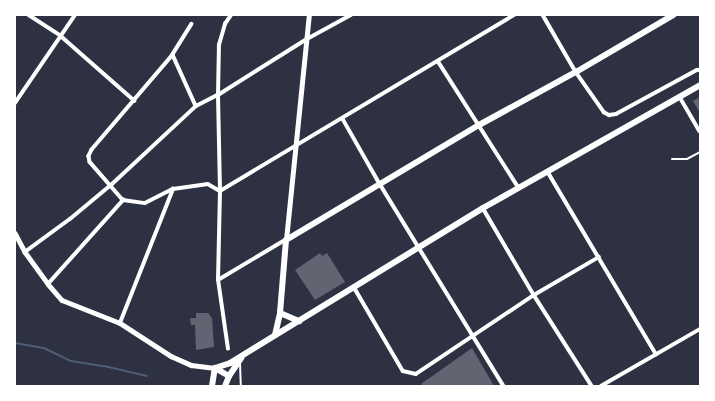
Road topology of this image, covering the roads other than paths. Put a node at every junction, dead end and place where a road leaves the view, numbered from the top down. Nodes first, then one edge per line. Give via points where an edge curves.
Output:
1 (29, 15) edge
2 (75, 15) edge
3 (231, 15) edge
4 (309, 15) edge
5 (351, 15) edge
6 (514, 15) edge
7 (542, 15) edge
8 (672, 15) edge
9 (192, 24) dead end
10 (61, 36) junction
11 (307, 39) junction
12 (174, 55) junction
13 (438, 60) junction
14 (700, 70) edge
15 (576, 72) junction
16 (700, 85) edge
17 (218, 95) junction
18 (680, 97) junction
19 (135, 102) junction
20 (15, 103) edge
21 (196, 106) junction
22 (343, 119) junction
23 (479, 125) junction
24 (700, 131) edge
25 (296, 147) junction
26 (700, 152) edge
27 (672, 159) dead end
28 (548, 172) junction
29 (380, 184) junction
30 (111, 185) junction
31 (519, 188) junction
32 (173, 189) junction
33 (220, 191) junction
34 (123, 200) junction
35 (483, 208) junction
36 (15, 233) edge
37 (286, 240) junction
38 (418, 246) junction
39 (25, 252) junction
40 (599, 257) junction
41 (218, 280) junction
42 (48, 284) junction
43 (353, 286) junction
44 (534, 295) junction
45 (280, 313) junction
46 (298, 321) junction
47 (120, 323) junction
48 (700, 329) edge
49 (275, 334) junction
50 (473, 337) junction
51 (228, 349) dead end
52 (656, 354) junction
53 (241, 358) junction
54 (215, 368) junction
55 (228, 376) junction
56 (212, 386) edge
57 (226, 386) edge
58 (241, 386) edge
59 (504, 386) edge
60 (592, 386) edge
61 (601, 386) edge

1 - 10 street
2 - 10 street
3 - 17 street via 225,24 219,45
4 - 11 street
5 - 11 street
6 - 13 street
7 - 15 street
8 - 15 highway
9 - 12 street
10 - 19 street
10 - 20 street
11 - 17 street
11 - 25 street
12 - 19 street
12 - 21 street
13 - 22 street
13 - 23 street
14 - 15 street via 616,114 609,115 604,112
15 - 23 highway
16 - 18 highway
17 - 21 street
17 - 33 street
18 - 24 street
18 - 28 highway
19 - 30 street via 89,156 90,162
21 - 30 street
22 - 25 street
22 - 29 street
23 - 29 highway
23 - 31 street
25 - 33 street
25 - 37 street
26 - 27 lane via 687,159
28 - 31 highway
28 - 40 street
29 - 37 highway
29 - 38 street
30 - 34 street
30 - 39 street
31 - 35 highway
32 - 33 street via 208,184
32 - 34 street via 145,202
32 - 47 street
33 - 41 street
34 - 42 street
35 - 38 highway
35 - 44 street
36 - 39 street
37 - 41 street
37 - 45 highway
38 - 43 highway
38 - 50 street
39 - 42 street
40 - 44 street
40 - 52 street
41 - 51 street
42 - 47 street via 62,300
43 - 46 highway
43 - 50 street via 403,371 416,374
44 - 50 street
44 - 60 street
45 - 46 highway
45 - 49 highway
46 - 49 highway
47 - 54 street via 171,356 191,365
48 - 52 street
49 - 53 highway
50 - 59 street
52 - 61 street
53 - 54 highway
53 - 55 highway
53 - 58 lane
54 - 55 highway
54 - 56 highway
55 - 57 highway

